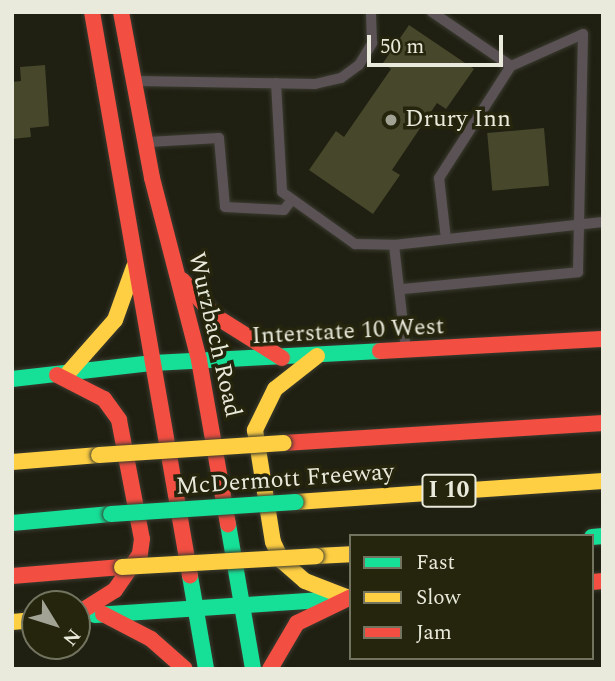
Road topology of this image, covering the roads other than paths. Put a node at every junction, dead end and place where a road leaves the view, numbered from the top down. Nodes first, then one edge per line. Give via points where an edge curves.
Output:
1 (92, 12) edge
2 (121, 12) edge
3 (371, 12) edge
4 (432, 12) edge
5 (511, 66) junction
6 (134, 81) junction
7 (276, 83) junction
8 (145, 142) junction
9 (290, 202) junction
10 (603, 222) edge
11 (578, 223) junction
12 (446, 239) junction
13 (394, 245) junction
14 (134, 266) junction
15 (178, 275) junction
16 (403, 289) junction
17 (603, 339) edge
18 (406, 352) junction
19 (317, 356) junction
20 (282, 358) junction
21 (199, 360) junction
22 (153, 363) junction
23 (62, 373) junction
24 (12, 379) edge
25 (603, 421) edge
26 (12, 462) edge
27 (603, 481) edge
28 (12, 523) edge
29 (349, 554) edge
30 (12, 576) edge
31 (349, 598) edge
32 (349, 598) edge
33 (349, 598) edge
34 (242, 604) junction
35 (91, 605) edge
36 (194, 606) junction
37 (91, 614) edge
38 (103, 614) junction
39 (185, 669) edge
40 (206, 669) edge
41 (253, 669) edge
42 (270, 669) edge

1 - 14 main road
2 - 6 main road, Wurzbach Road
3 - 7 lane via 372,44 359,65 341,78
4 - 5 lane
5 - 11 lane via 583,34 585,143
5 - 12 lane via 439,178
6 - 7 lane
6 - 8 main road, Wurzbach Road
7 - 9 lane via 282,192
8 - 9 lane via 219,138 225,206 284,210
8 - 15 main road, Wurzbach Road
9 - 13 lane via 355,244
10 - 11 lane
11 - 12 lane
11 - 16 lane via 578,272
12 - 13 lane
13 - 16 lane
14 - 22 main road
14 - 23 main road via 115,320
15 - 20 main road via 215,316
15 - 21 main road, Wurzbach Road
16 - 18 lane
17 - 18 main road, Interstate 10 West
18 - 19 main road, Interstate 10 West
19 - 20 main road, Interstate 10 West
19 - 31 main road via 275,389 255,430 273,542 282,561 305,581
20 - 21 main road, Interstate 10 West
21 - 22 main road, Interstate 10 West
21 - 34 main road, Wurzbach Road
22 - 23 main road, Interstate 10 West
22 - 36 main road
23 - 24 main road, Interstate 10 West
23 - 35 main road via 104,399 119,420 142,539 140,554 120,584
25 - 26 main road, McDermott Freeway, bridge
27 - 28 main road, McDermott Freeway / I 10, bridge
29 - 30 main road, bridge
32 - 34 main road
33 - 42 main road via 297,623
34 - 36 main road
34 - 41 main road, Wurzbach Road
36 - 38 main road
36 - 40 main road
37 - 38 main road
38 - 39 main road via 151,639

